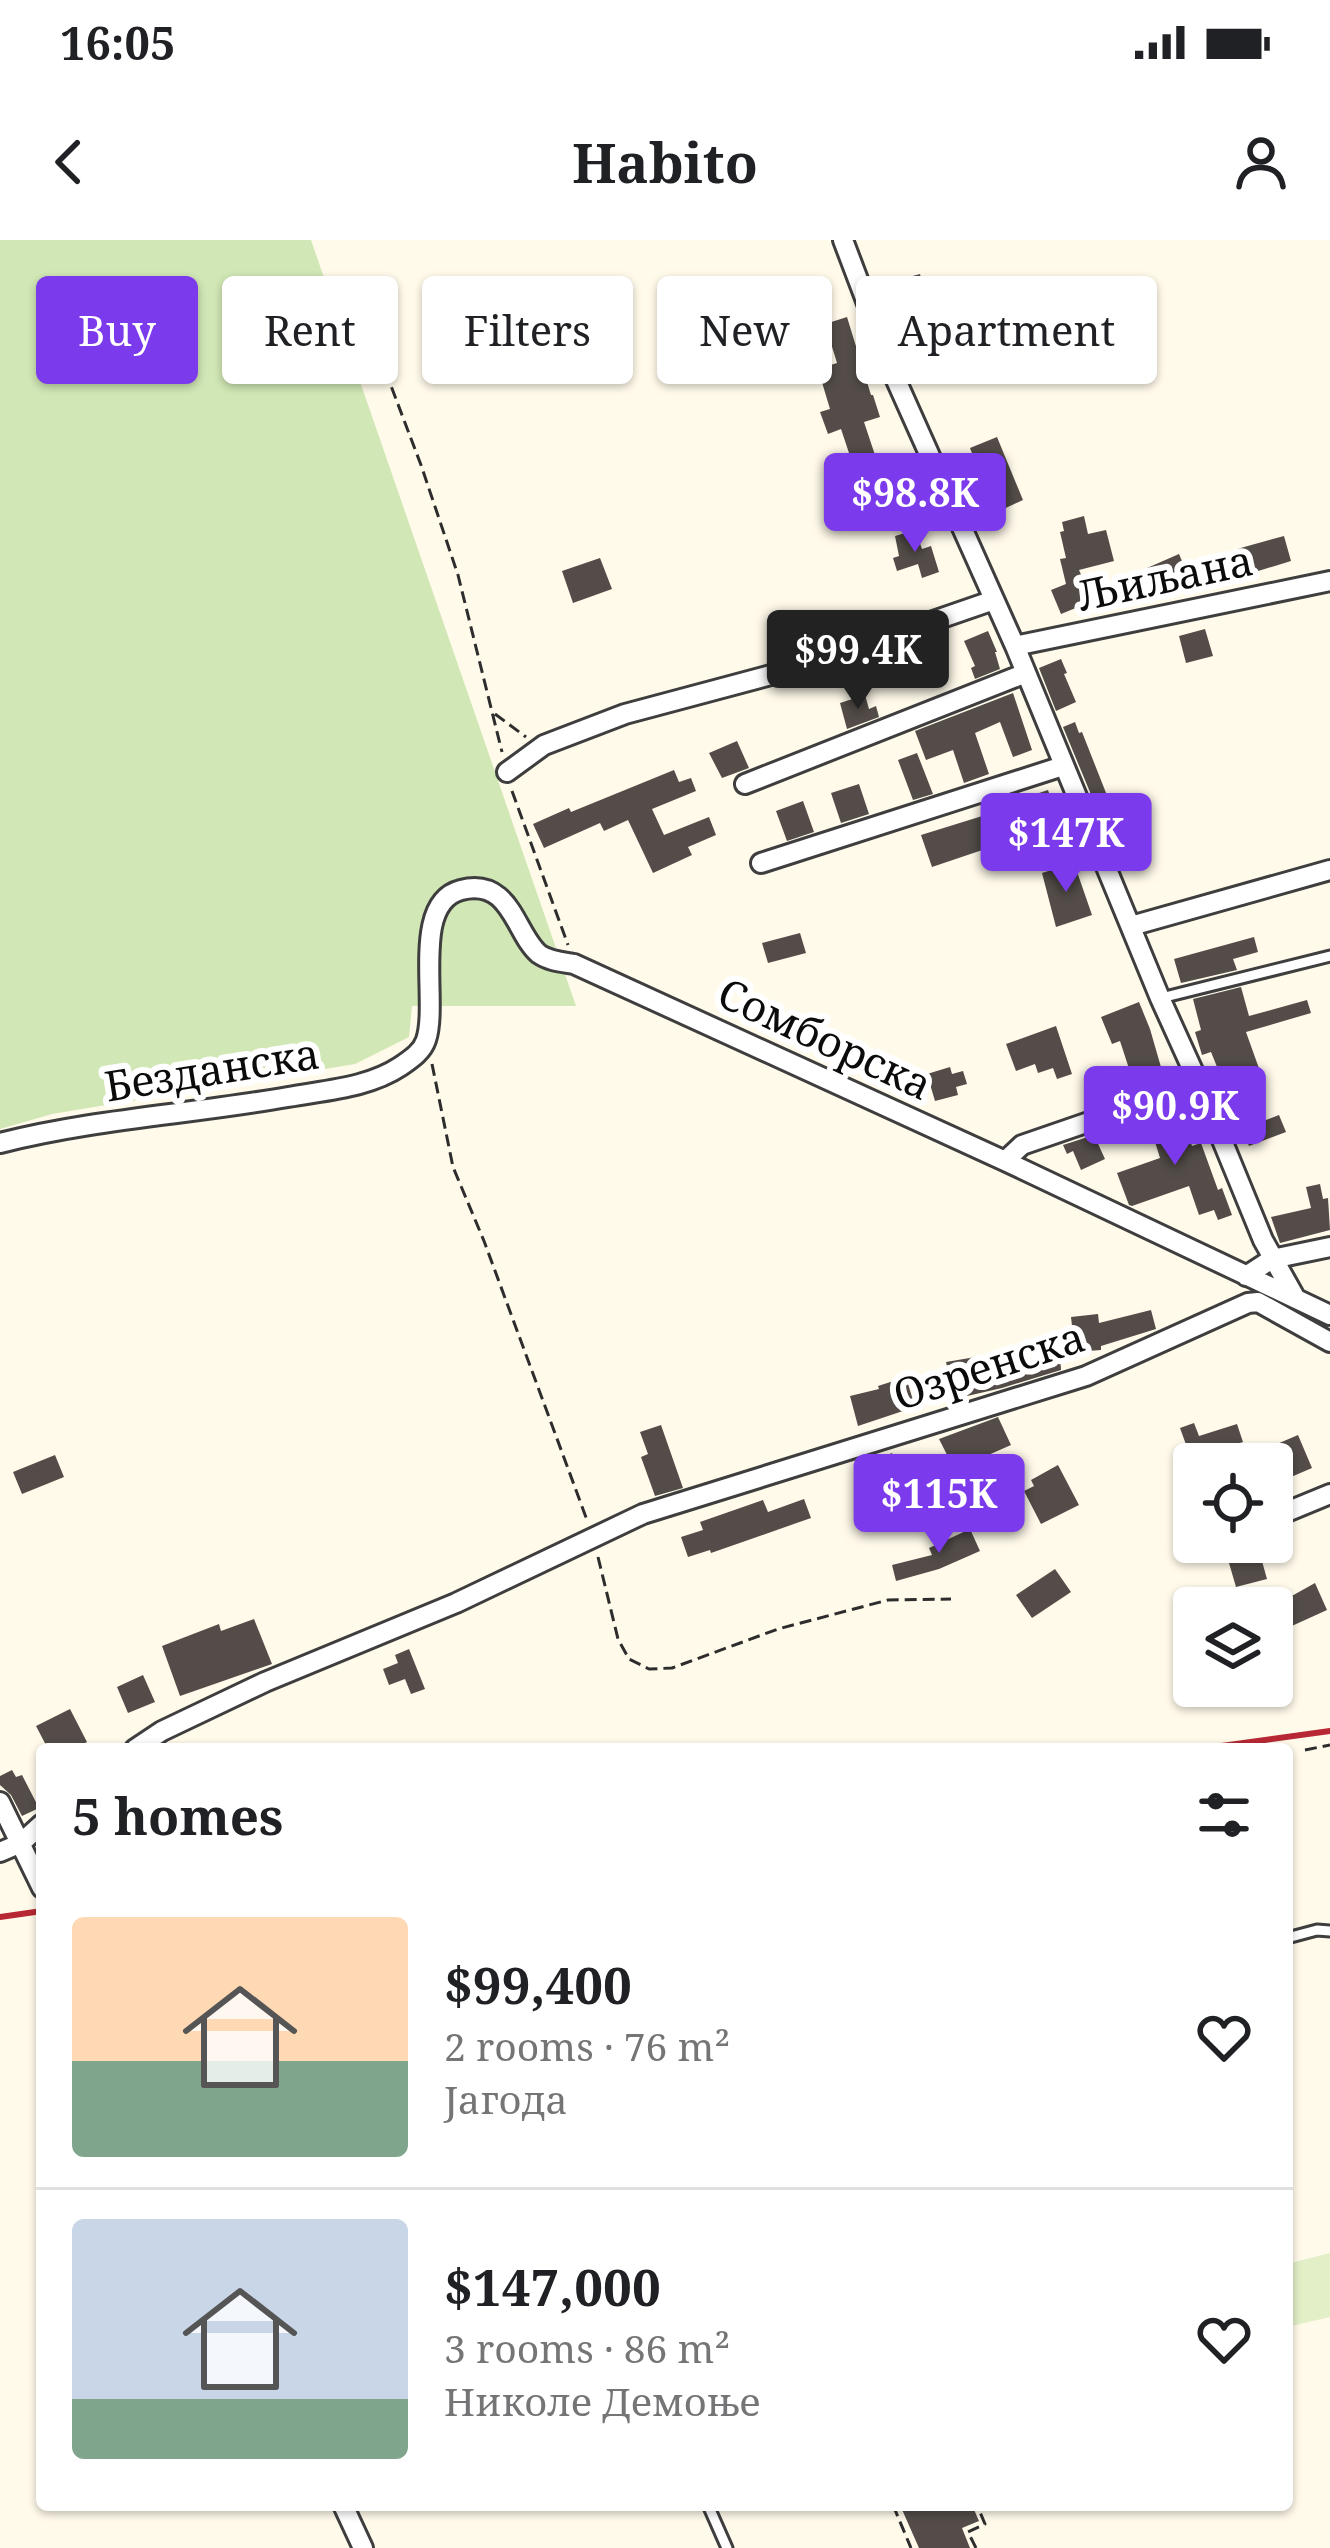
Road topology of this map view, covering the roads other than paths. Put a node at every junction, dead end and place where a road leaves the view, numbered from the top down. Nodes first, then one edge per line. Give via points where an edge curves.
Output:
1 (842, 240) edge
2 (1330, 580) edge
3 (994, 600) junction
4 (1016, 646) junction
5 (1026, 673) junction
6 (1063, 766) junction
7 (507, 772) road end
8 (745, 784) dead end
9 (761, 862) dead end
10 (1330, 870) edge
11 (1131, 926) junction
12 (1330, 956) edge
13 (1160, 998) junction
14 (425, 1045) joint
15 (1199, 1084) junction
16 (0, 1143) edge
17 (1005, 1161) junction
18 (1330, 1246) edge
19 (1272, 1259) junction
20 (1246, 1276) junction
21 (1297, 1300) junction
22 (1330, 1315) edge
23 (1330, 1342) edge
24 (1330, 1494) edge
25 (1293, 1509) edge
26 (144, 1743) edge
27 (0, 1802) edge
28 (36, 1829) edge
29 (21, 1843) junction
30 (0, 1852) edge
31 (36, 1875) edge
32 (1330, 1931) edge
33 (1293, 1936) edge
34 (346, 2511) edge
35 (711, 2511) edge
36 (363, 2548) edge
37 (727, 2548) edge

1 - 3 street
2 - 4 street, Љиљана
3 - 4 street
3 - 7 street via 796,668 625,714 544,745
4 - 5 street
5 - 6 street
5 - 8 street
6 - 9 street
6 - 11 street
10 - 11 street
11 - 13 street
12 - 13 lane
13 - 15 street
14 - 16 street, Безданска via 366,1083
14 - 17 street, Сомборска via 432,925 440,903 473,889 514,912 549,960 574,964
15 - 17 street via 1022,1145
15 - 19 street
17 - 20 street, Сомборска
18 - 19 street
19 - 20 street
19 - 21 street
20 - 21 street, Сомборска
21 - 22 street, Сомборска
23 - 26 street, Озренска via 1248,1303 1086,1376 643,1514
24 - 25 street
27 - 29 street
28 - 29 street
29 - 30 street
29 - 31 street
32 - 33 lane
34 - 36 street
35 - 37 lane

